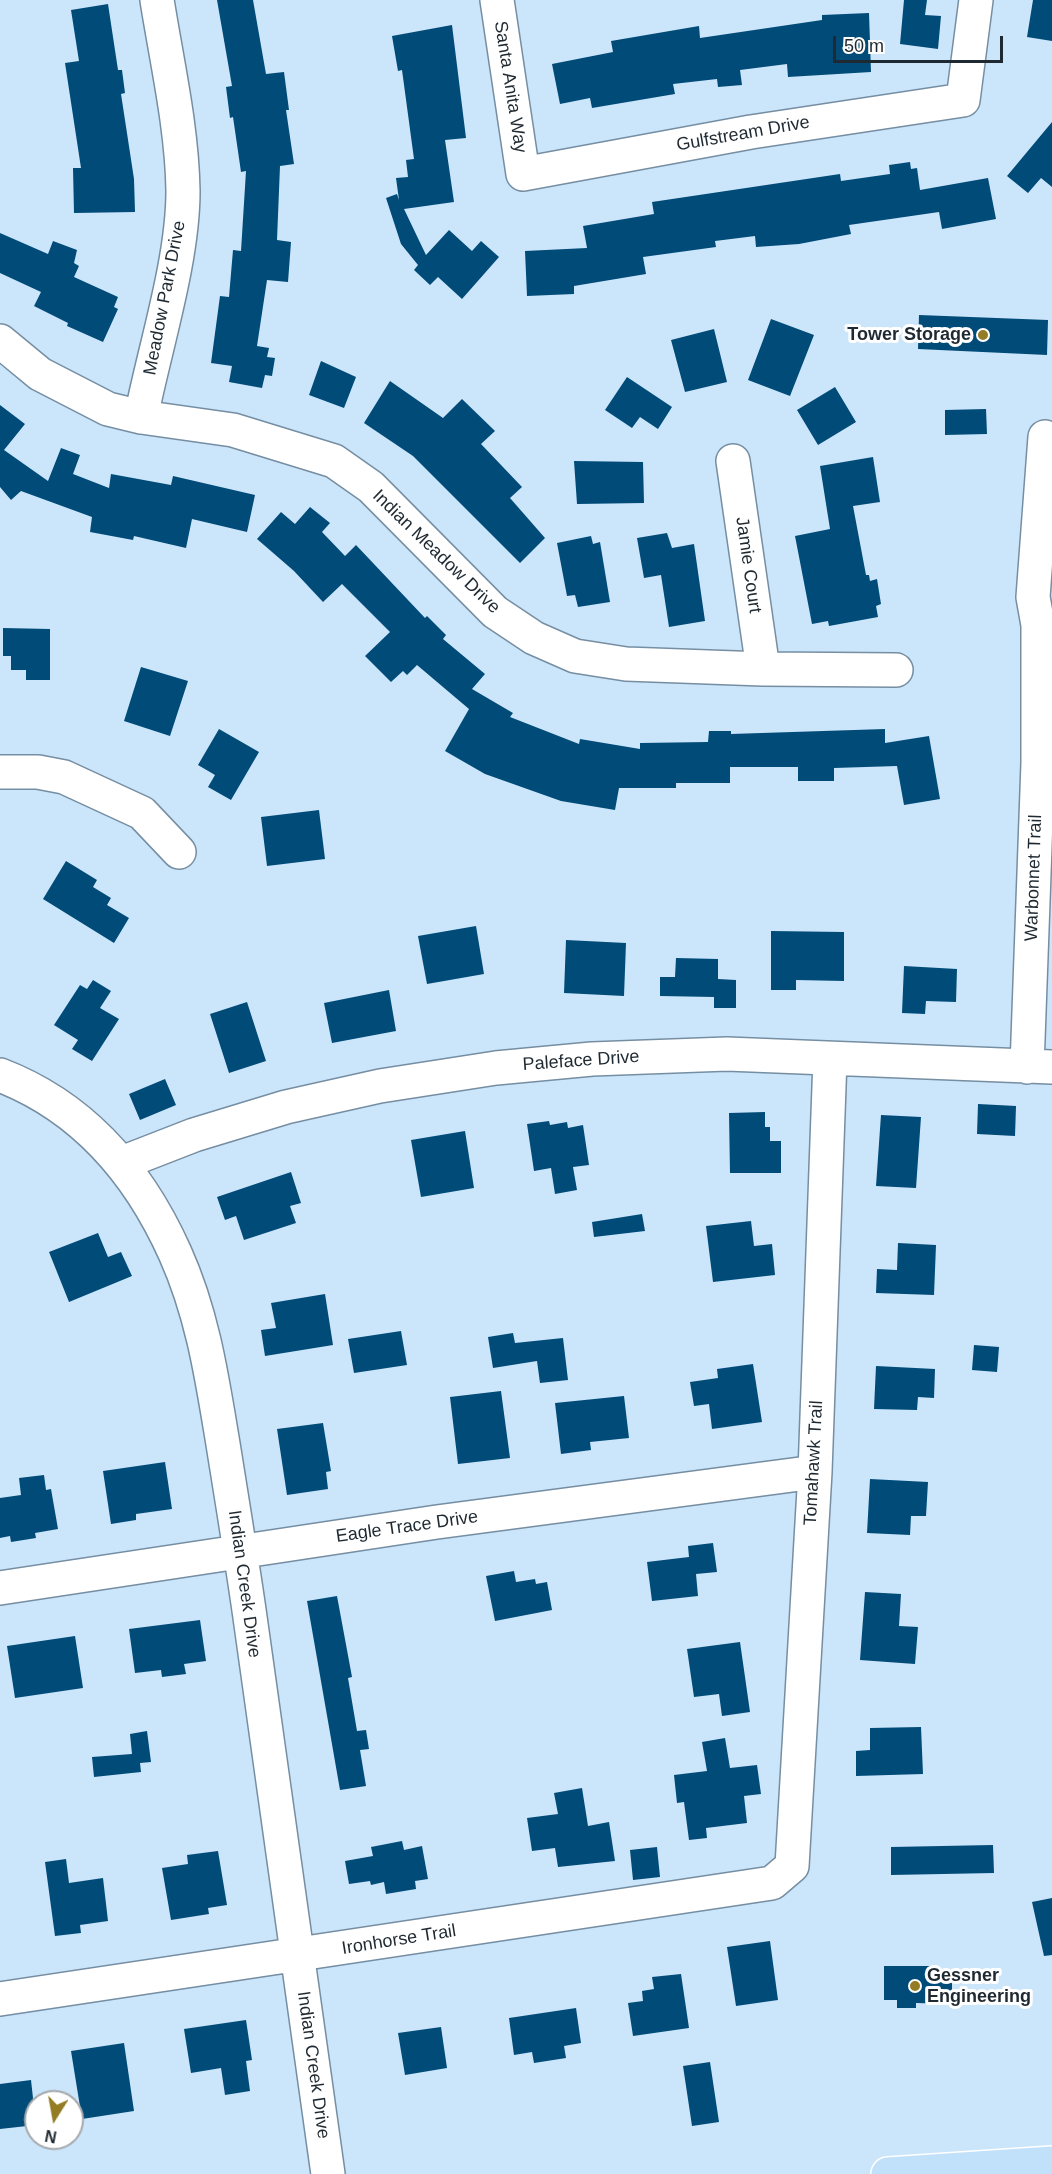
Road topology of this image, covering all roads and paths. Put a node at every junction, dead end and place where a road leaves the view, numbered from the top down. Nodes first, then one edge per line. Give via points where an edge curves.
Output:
1 (157, 0) edge
2 (497, 0) edge
3 (976, 0) edge
4 (523, 174) joint
5 (0, 341) edge
6 (141, 417) junction
7 (1045, 437) dead end
8 (734, 461) dead end
9 (763, 669) junction
10 (896, 670) dead end
11 (0, 772) edge
12 (179, 852) dead end
13 (830, 1059) junction
14 (1040, 1067) edge
15 (0, 1074) edge
16 (122, 1162) junction
17 (815, 1472) junction
18 (240, 1551) junction
19 (0, 1588) edge
20 (792, 1866) joint
21 (298, 1955) junction
22 (0, 2000) edge
23 (1052, 2163) edge
24 (328, 2174) edge
25 (888, 2174) edge

1 - 6 street, Meadow Park Drive via 180,147 183,193 178,244
2 - 4 street, Santa Anita Way
3 - 4 street, Gulfstream Drive via 963,100 751,132
5 - 6 street, Indian Meadow Drive via 40,374 74,393 108,409
6 - 9 street, Indian Meadow Drive via 232,430 334,461 371,487 495,612 534,638 575,656 626,664
7 - 14 street, Warbonnet Trail via 1033,597 1038,625
8 - 9 street, Jamie Court
9 - 10 street, Indian Meadow Drive
11 - 12 street via 64,777 142,813
13 - 14 street, Paleface Drive
13 - 16 street, Paleface Drive via 727,1054 592,1059 496,1068 380,1086 285,1107
13 - 17 street, Tomahawk Trail
15 - 16 street, Indian Creek Drive via 56,1103 94,1131
16 - 18 street, Indian Creek Drive via 157,1216 175,1253 203,1330
17 - 18 street, Eagle Trace Drive
17 - 20 street, Tomahawk Trail
18 - 19 street, Eagle Trace Drive
18 - 21 street, Indian Creek Drive
20 - 21 street, Ironhorse Trail via 772,1883
21 - 22 street, Ironhorse Trail
21 - 24 street, Indian Creek Drive
23 - 25 main road

